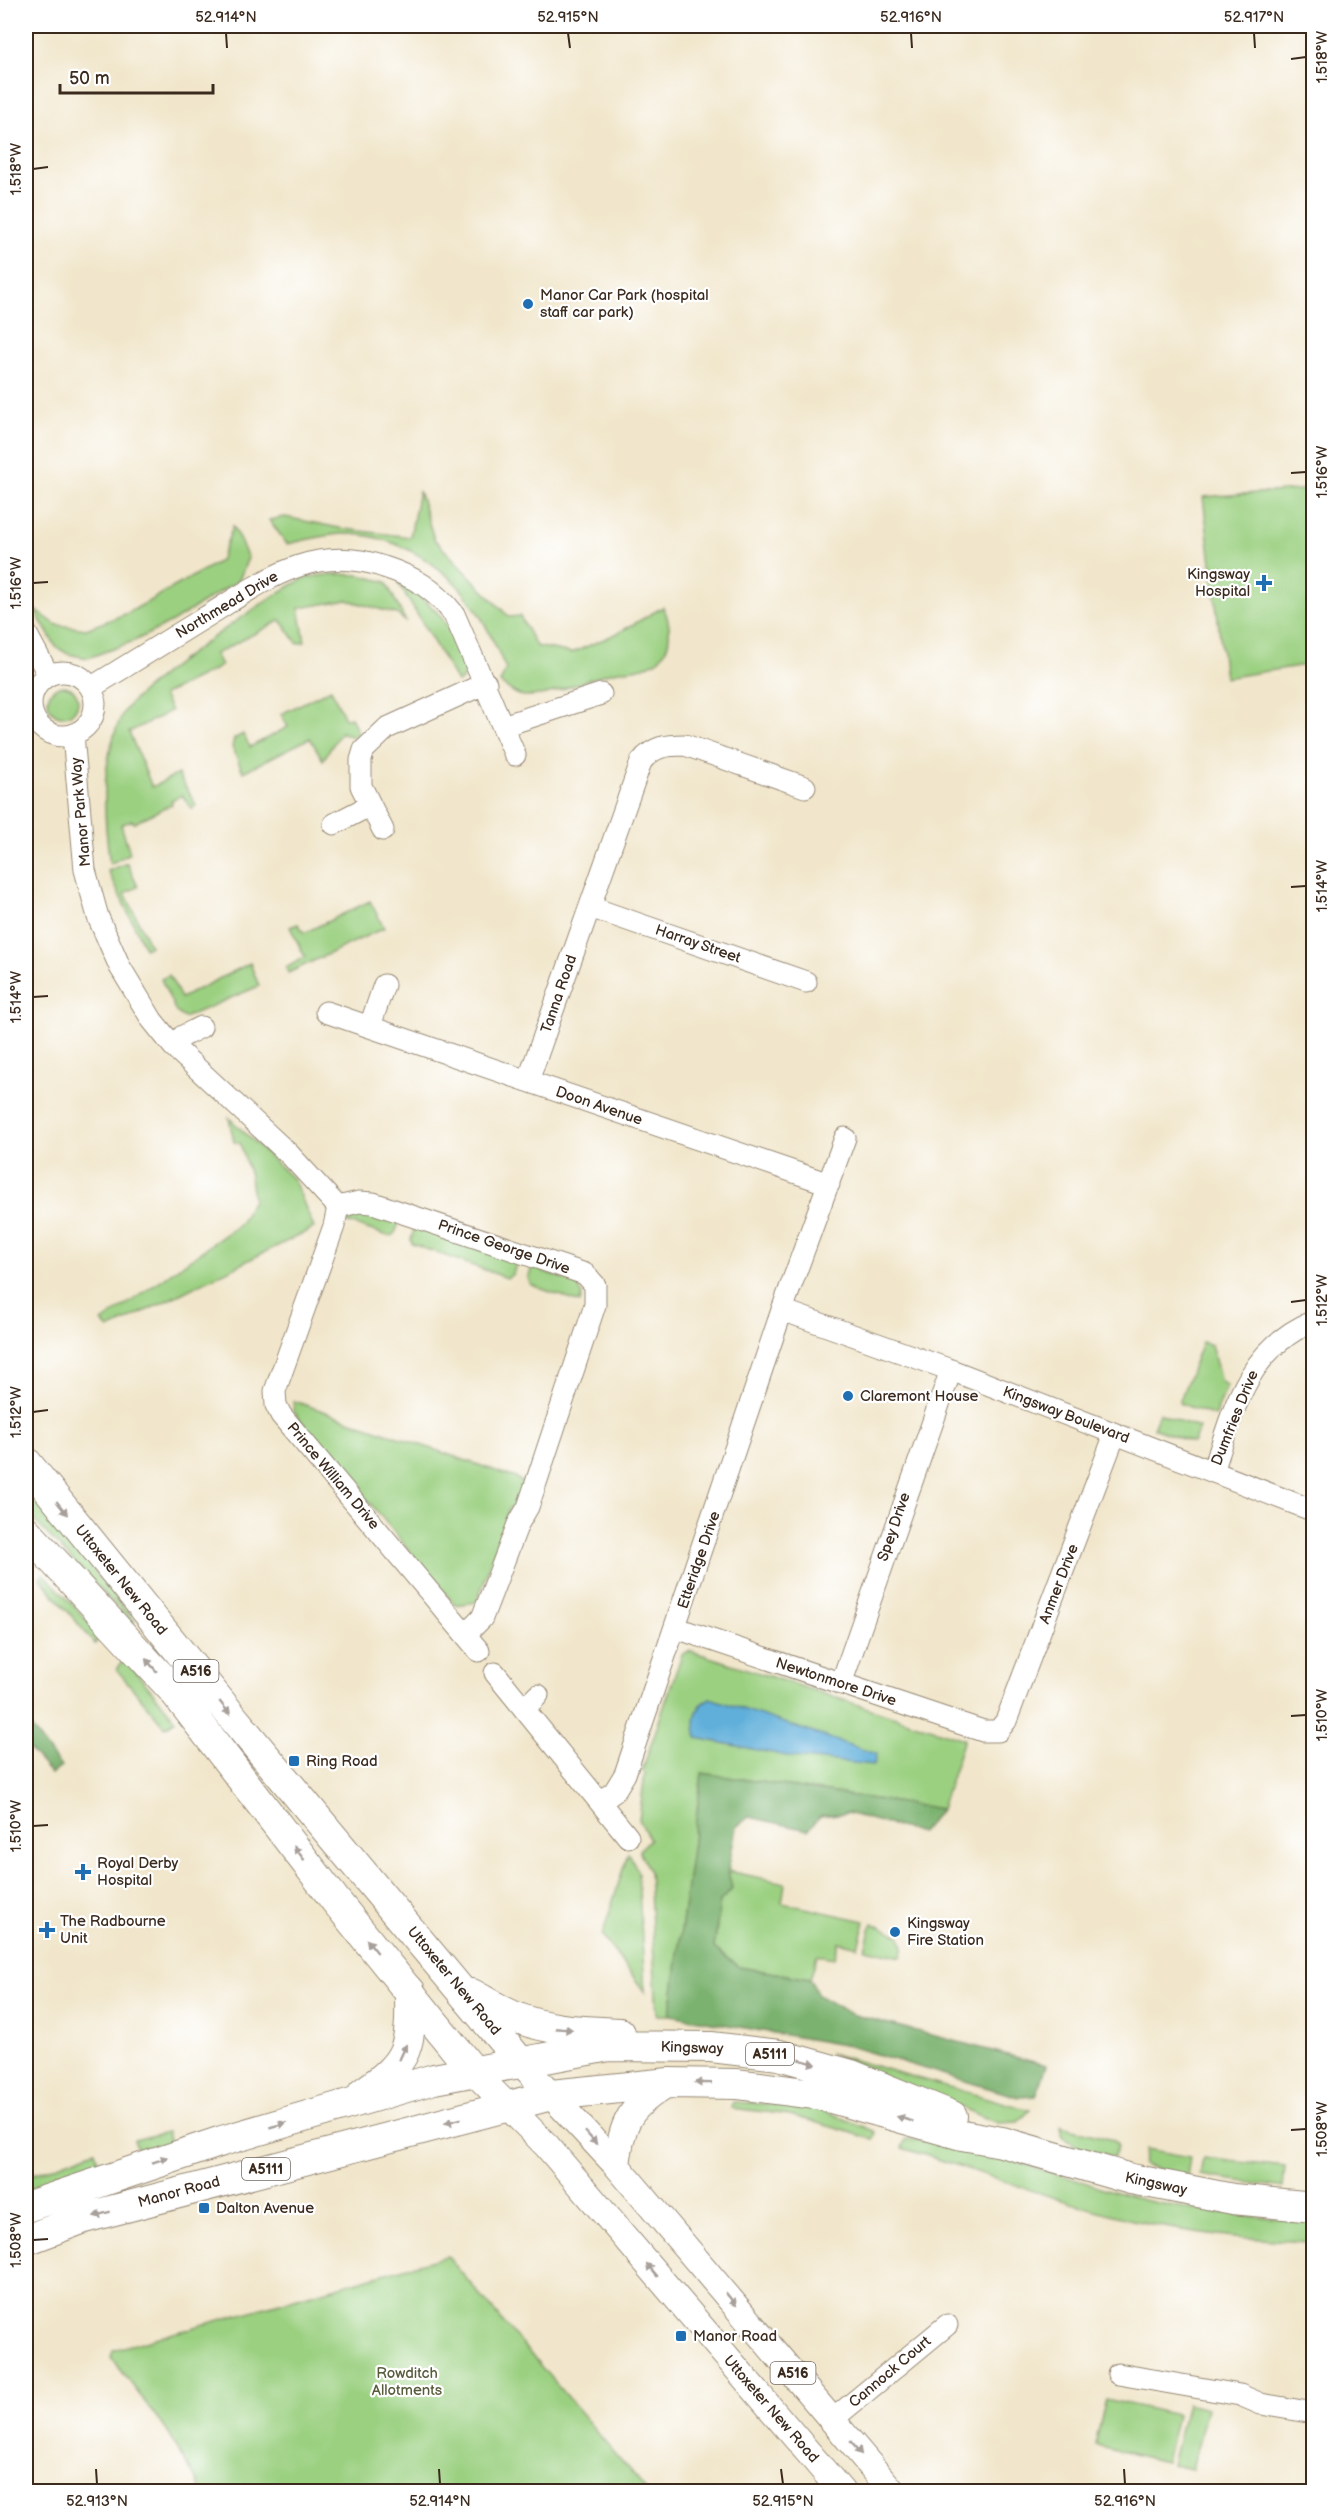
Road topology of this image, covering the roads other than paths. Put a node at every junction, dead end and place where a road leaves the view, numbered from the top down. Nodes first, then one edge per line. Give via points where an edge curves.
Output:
1 (26, 633) edge
2 (48, 674) junction
3 (486, 683) junction
4 (92, 687) junction
5 (602, 694) dead end
6 (30, 720) edge
7 (503, 726) junction
8 (73, 735) junction
9 (515, 755) dead end
10 (805, 787) dead end
11 (369, 806) junction
12 (333, 824) dead end
13 (383, 830) dead end
14 (590, 907) junction
15 (806, 982) dead end
16 (384, 985) dead end
17 (326, 1012) dead end
18 (370, 1026) junction
19 (201, 1027) dead end
20 (173, 1046) junction
21 (528, 1081) junction
22 (845, 1138) dead end
23 (829, 1184) junction
24 (338, 1207) junction
25 (782, 1310) junction
26 (1314, 1321) edge
27 (951, 1370) junction
28 (1116, 1434) junction
29 (26, 1462) edge
30 (1213, 1472) junction
31 (1314, 1511) edge
32 (26, 1531) edge
33 (676, 1628) junction
34 (472, 1643) joint
35 (495, 1673) dead end
36 (841, 1684) junction
37 (998, 1731) joint
38 (601, 1801) junction
39 (628, 1837) dead end
40 (456, 1985) junction
41 (410, 1991) junction
42 (711, 2047) junction
43 (522, 2064) junction
44 (474, 2071) junction
45 (669, 2083) junction
46 (551, 2095) junction
47 (346, 2105) junction
48 (509, 2106) junction
49 (1002, 2142) junction
50 (617, 2166) junction
51 (26, 2207) edge
52 (1314, 2207) edge
53 (55, 2228) junction
54 (26, 2232) edge
55 (26, 2240) edge
56 (947, 2325) dead end
57 (1118, 2374) dead end
58 (1314, 2413) edge
59 (832, 2420) junction
60 (842, 2492) edge
61 (893, 2492) edge

1 - 2 street
2 - 4 street via 65,671 80,675
2 - 6 street via 31,698
3 - 4 street, Northmead Drive via 454,614 427,586 373,563 340,559 303,564 270,578
3 - 7 street, Northmead Drive
3 - 11 street via 408,716 370,741 360,760 361,786
4 - 8 street via 96,706 93,718
5 - 7 street
6 - 8 street via 49,733
7 - 9 street, Northmead Drive
8 - 20 street, Manor Park Way via 81,837 91,895 120,967
10 - 14 street, Tanna Road via 686,746 655,749 641,762
11 - 12 street
11 - 13 street
14 - 15 street, Harray Street
14 - 21 street, Tanna Road
16 - 18 street
17 - 18 street, Doon Avenue
18 - 21 street, Doon Avenue
19 - 20 street
20 - 24 street via 290,1155
21 - 23 street, Doon Avenue
22 - 23 street, Etteridge Drive
23 - 25 street, Etteridge Drive
24 - 34 street, Prince William Drive via 331,1237 275,1391 276,1405
24 - 34 street, Prince George Drive via 373,1203 585,1274 595,1285 595,1305 528,1507
25 - 27 street, Kingsway Boulevard
25 - 33 street, Etteridge Drive
26 - 30 street, Dumfries Drive via 1291,1332 1254,1366
27 - 28 street, Kingsway Boulevard
27 - 36 street, Spey Drive
28 - 30 street, Kingsway Boulevard
28 - 37 street, Anmer Drive via 1006,1721
29 -> 40 highway, Uttoxeter New Road / A516
30 - 31 street, Kingsway Boulevard
41 -> 32 highway, Uttoxeter New Road / A516 via 174,1691
33 - 36 street, Newtonmore Drive
33 - 38 street, Etteridge Drive via 625,1774 614,1792
35 - 38 street via 531,1702
36 - 37 street, Newtonmore Drive via 983,1731
38 - 39 street
40 -> 42 highway via 518,2018 552,2028
40 - 43 highway, Uttoxeter New Road / A516
41 - 44 highway, Uttoxeter New Road / A516
47 -> 41 highway via 388,2075 402,2058 411,2027
42 - 43 highway, Kingsway / A5111 via 609,2046
42 -> 49 highway, Kingsway / A5111 via 779,2055 851,2075 970,2123
43 - 44 highway, Kingsway / A5111
43 - 46 main road, Uttoxeter New Road / A516
43 - 48 highway
44 - 47 highway, A5111
44 - 48 main road, Uttoxeter New Road / A516
45 - 46 highway, Kingsway / A5111
49 -> 45 highway, Kingsway / A5111 via 962,2135 821,2095 737,2084
45 - 50 main road via 643,2099 628,2116
46 - 48 highway, Kingsway / A5111
46 -> 50 main road, Uttoxeter New Road / A516
51 -> 47 highway, A5111 via 171,2157
48 -> 53 highway, Manor Road / A5111
60 -> 48 main road, Uttoxeter New Road / A516
49 - 52 highway, Kingsway / A5111 via 1131,2179 1233,2199
50 -> 59 main road, Uttoxeter New Road / A516
53 - 54 street
53 - 55 highway, Manor Road / A5111
56 - 59 street, Cannock Court
57 - 58 street via 1240,2395 1261,2404
59 -> 61 main road, Uttoxeter New Road / A516

